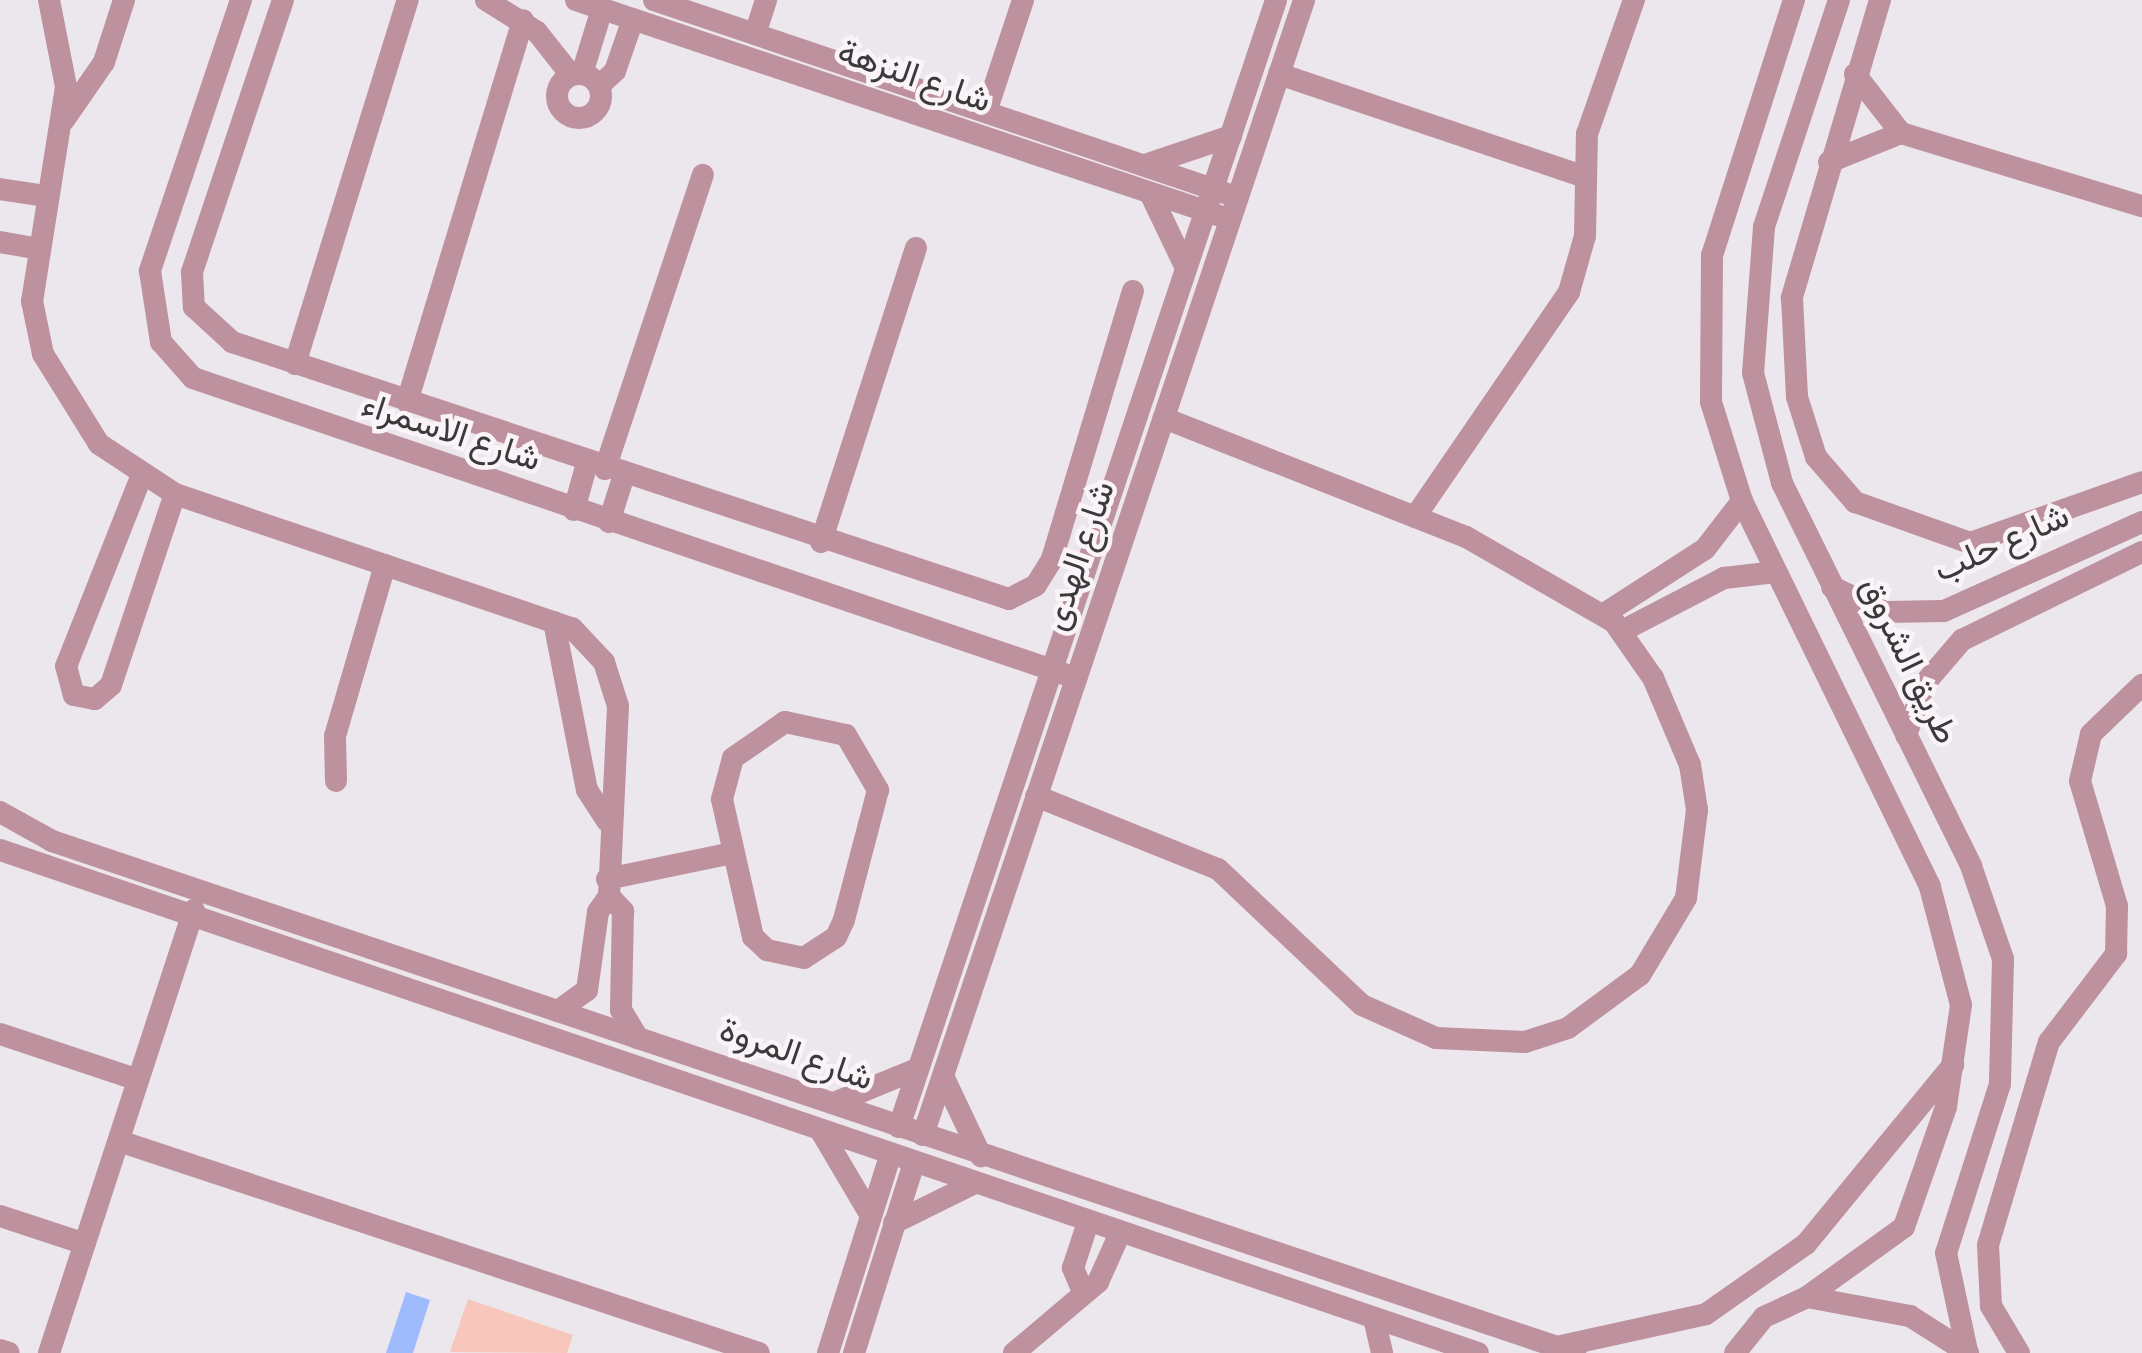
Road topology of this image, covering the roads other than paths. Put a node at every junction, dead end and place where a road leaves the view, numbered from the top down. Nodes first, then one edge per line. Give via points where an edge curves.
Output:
1 (49, 0) edge
2 (124, 0) edge
3 (241, 0) edge
4 (283, 0) edge
5 (408, 0) edge
6 (486, 0) edge
7 (576, 0) edge
8 (654, 0) edge
9 (766, 0) edge
10 (1023, 0) edge
11 (1276, 0) edge
12 (1304, 0) edge
13 (1634, 0) edge
14 (1794, 0) edge
15 (1839, 0) edge
16 (1880, 0) edge
17 (602, 9) junction
18 (632, 19) junction
19 (523, 20) junction
20 (754, 34) junction
21 (1279, 74) junction
22 (1855, 74) junction
23 (584, 79) junction
24 (1762, 94) junction
25 (1803, 107) junction
26 (986, 112) junction
27 (63, 121) junction
28 (1901, 133) junction
29 (1230, 136) junction
30 (1829, 162) junction
31 (1143, 165) junction
32 (703, 174) dead end
33 (1585, 178) junction
34 (0, 190) edge
35 (1150, 193) junction
36 (46, 196) junction
37 (1209, 200) junction
38 (2142, 206) edge
39 (1234, 208) junction
40 (0, 242) edge
41 (35, 248) junction
42 (916, 248) dead end
43 (1186, 268) junction
44 (1133, 291) dead end
45 (295, 364) junction
46 (407, 402) junction
47 (1164, 418) junction
48 (605, 469) junction
49 (141, 477) junction
50 (2142, 482) edge
51 (175, 494) junction
52 (1742, 501) junction
53 (574, 510) junction
54 (1416, 517) junction
55 (610, 522) junction
56 (2142, 522) edge
57 (821, 542) junction
58 (2142, 552) edge
59 (385, 565) junction
60 (1776, 572) junction
61 (1832, 587) junction
62 (1972, 600) junction
63 (1604, 614) junction
64 (554, 622) junction
65 (1986, 625) junction
66 (1622, 631) junction
67 (1052, 670) junction
68 (1076, 678) junction
69 (2142, 685) edge
70 (1906, 735) junction
71 (336, 780) dead end
72 (1036, 796) junction
73 (0, 812) edge
74 (1946, 814) junction
75 (606, 821) junction
76 (1905, 834) junction
77 (0, 850) edge
78 (732, 854) junction
79 (608, 887) junction
80 (201, 891) junction
81 (191, 920) junction
82 (558, 1011) junction
83 (0, 1034) edge
84 (638, 1038) junction
85 (1958, 1058) junction
86 (918, 1069) junction
87 (943, 1076) junction
88 (138, 1080) junction
89 (829, 1104) junction
90 (899, 1127) junction
91 (822, 1133) junction
92 (923, 1136) junction
93 (118, 1141) junction
94 (890, 1156) junction
95 (980, 1156) junction
96 (914, 1163) junction
97 (973, 1184) junction
98 (0, 1216) edge
99 (871, 1216) junction
100 (1088, 1222) junction
101 (894, 1223) junction
102 (1120, 1233) junction
103 (85, 1244) junction
104 (1081, 1287) junction
105 (1808, 1298) junction
106 (1374, 1318) junction
107 (715, 1346) edge
108 (0, 1350) edge
109 (1566, 1350) edge
110 (1967, 1352) edge
111 (9, 1353) edge
112 (49, 1353) edge
113 (760, 1353) edge
114 (828, 1353) edge
115 (854, 1353) edge
116 (1014, 1353) edge
117 (1382, 1353) edge
118 (1478, 1353) edge
119 (1735, 1353) edge
120 (2019, 1353) edge

1 - 27 street via 64,53
2 - 27 street via 104,62
3 - 53 street, شارع الاسمراء via 150,271 161,342 214,390
4 - 45 street via 190,289 216,335
5 - 45 street
6 - 19 street
7 - 17 street, شارع النزهة
8 - 20 street, شارع النزهة
9 - 20 street
10 - 26 street
11 - 29 street, شارع الهدى
12 - 21 street, شارع الهدى
13 - 33 street via 1587,134
14 - 24 street
15 - 25 street, طريق الشروق
16 - 22 street
17 - 18 street, شارع النزهة
17 - 23 street
18 - 23 street via 615,71
18 - 35 street, شارع النزهة
19 - 23 street
19 - 46 street
20 - 26 street, شارع النزهة
21 - 33 street
21 - 39 street, شارع الهدى
22 - 28 street
22 - 30 street
24 - 25 street
24 - 52 street via 1706,297 1710,402
25 - 61 street, طريق الشروق via 1756,266 1753,373 1782,483
26 - 31 street, شارع النزهة
27 - 36 street
28 - 30 street
28 - 38 street
29 - 31 street
29 - 37 street, شارع الهدى
30 - 50 street via 1798,265 1790,331 1805,429 1832,482 1881,517 1970,543
31 - 37 street, شارع النزهة
32 - 48 street
33 - 54 street via 1585,236 1569,292
34 - 36 street
35 - 37 street, شارع النزهة
35 - 43 street
36 - 41 street
37 - 39 street, شارع النزهة
37 - 43 street, شارع الهدى
39 - 47 street, شارع الهدى
40 - 41 street
41 - 49 street via 42,354 65,402
42 - 57 street
43 - 67 street, شارع الهدى
44 - 57 street via 1036,585 993,599
45 - 46 street
46 - 48 street
47 - 54 street
47 - 68 street, شارع الهدى
48 - 53 street
48 - 55 street
48 - 57 street
49 - 51 street
49 - 51 street via 66,666 74,695 94,699 111,685
51 - 59 street
52 - 60 street
52 - 63 street via 1706,549
53 - 55 street, شارع الاسمراء
54 - 63 street
55 - 67 street, شارع الاسمراء
56 - 62 street, شارع حلب
58 - 65 street, شارع حلب
59 - 64 street
59 - 71 street via 335,736
60 - 66 street via 1724,578
60 - 76 street
61 - 62 street, شارع حلب via 1915,615
61 - 70 street, طريق الشروق
62 - 65 street
63 - 66 street
64 - 75 street via 587,790
64 - 75 street via 590,643 614,683
65 - 70 street, شارع حلب via 1933,671
66 - 72 street via 1690,765 1696,854 1686,898 1640,975 1568,1028 1525,1042 1436,1038 1386,1020 1218,869
67 - 68 street, شارع الاسمراء
67 - 86 street, شارع الهدى
68 - 72 street, شارع الهدى
69 - 120 street via 2097,724 2080,781 2117,906 2116,954 2042,1057 1988,1245 1991,1306
70 - 74 street, طريق الشروق
72 - 87 street, شارع الهدى
73 - 80 street, شارع المروة via 52,842
74 - 76 street
74 - 110 street, طريق الشروق via 1993,918 2008,1000 2000,1084 1946,1253
75 - 79 street
76 - 85 street via 1957,970
77 - 81 street, شارع المروة
78 - 78 street via 725,778 747,741 806,721 862,750 878,811 844,920 822,950 785,957 753,936
78 - 79 street
79 - 82 street via 598,912 588,990
79 - 84 street via 623,912 621,1010
80 - 81 street
80 - 82 street, شارع المروة
81 - 88 street
81 - 91 street, شارع المروة
82 - 84 street, شارع المروة
83 - 88 street
84 - 89 street, شارع المروة
85 - 105 street via 1904,1226
85 - 109 street via 1806,1244 1706,1314
86 - 89 street
86 - 90 street, شارع الهدى
87 - 92 street, شارع الهدى
87 - 95 street
88 - 93 street
89 - 90 street, شارع المروة
90 - 92 street, شارع المروة
91 - 94 street, شارع المروة
91 - 99 street
92 - 95 street, شارع المروة
93 - 103 street
93 - 107 street
94 - 96 street, شارع المروة
94 - 99 street
95 - 109 street, شارع المروة
96 - 97 street, شارع المروة
96 - 101 street
97 - 100 street, شارع المروة
97 - 101 street
98 - 103 street
99 - 114 street
100 - 102 street, شارع المروة
100 - 104 street via 1073,1268
101 - 115 street
102 - 104 street via 1098,1282
102 - 106 street, شارع المروة
103 - 112 street
104 - 116 street
105 - 110 street via 1877,1304
105 - 119 street via 1764,1318
106 - 117 street
106 - 118 street, شارع المروة
107 - 113 street
108 - 111 street

